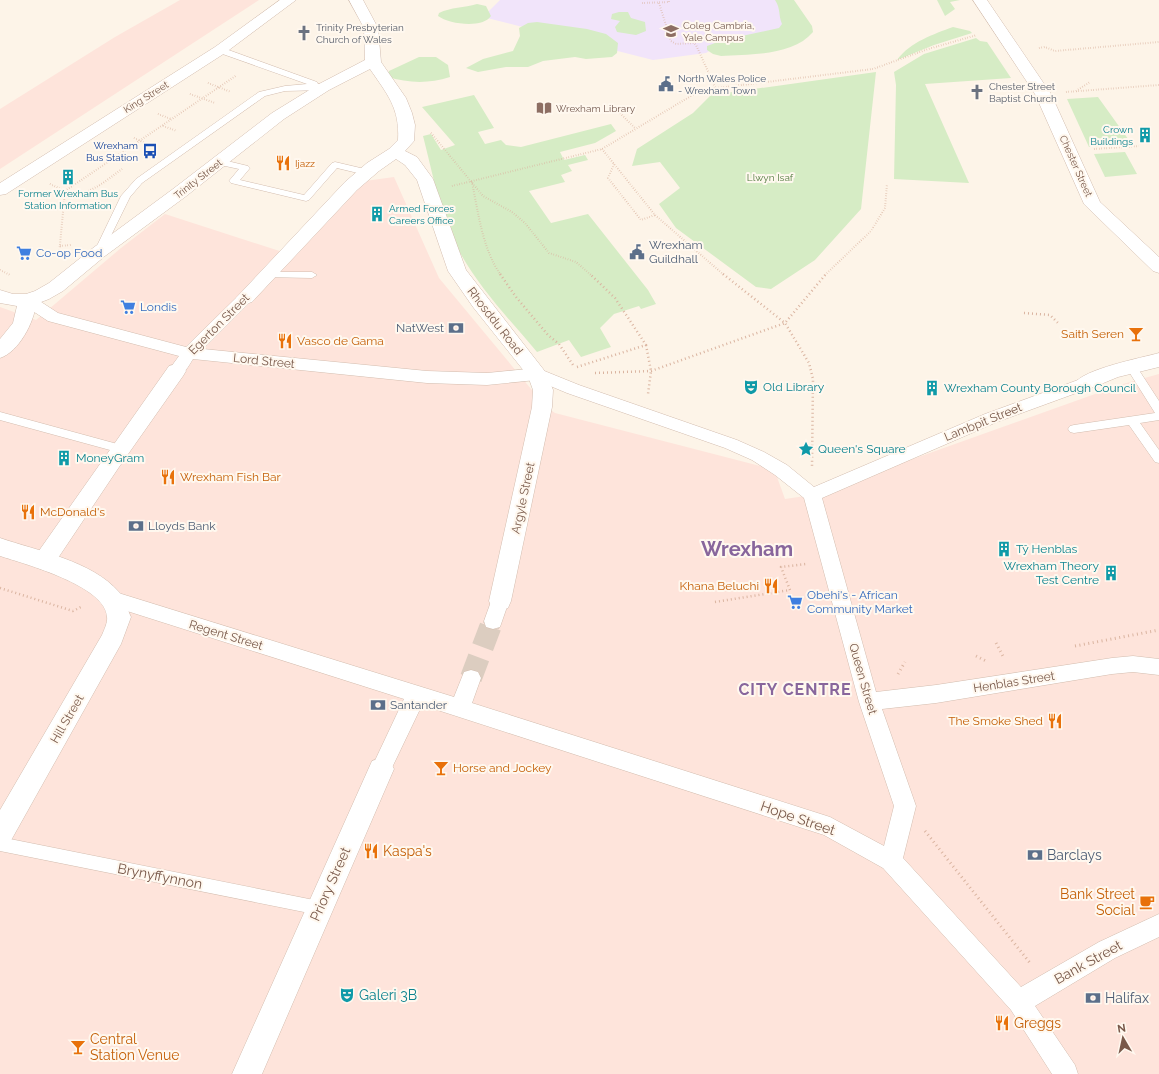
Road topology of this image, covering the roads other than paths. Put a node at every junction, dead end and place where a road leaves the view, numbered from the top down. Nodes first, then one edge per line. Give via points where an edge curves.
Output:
1 (289, 0) edge
2 (356, 0) edge
3 (980, 0) edge
4 (220, 50) junction
5 (373, 62) junction
6 (324, 87) junction
7 (395, 152) junction
8 (219, 162) junction
9 (366, 172) junction
10 (0, 190) edge
11 (99, 252) junction
12 (1159, 267) edge
13 (268, 275) junction
14 (312, 275) dead end
15 (0, 296) edge
16 (245, 298) joint
17 (26, 300) junction
18 (0, 351) edge
19 (189, 353) junction
20 (1159, 360) edge
21 (1131, 368) junction
22 (176, 371) joint
23 (537, 374) junction
24 (1084, 384) joint
25 (1159, 410) edge
26 (0, 416) edge
27 (1159, 416) edge
28 (1132, 420) junction
29 (1074, 429) dead end
30 (120, 450) junction
31 (1159, 459) edge
32 (812, 495) junction
33 (0, 547) edge
34 (44, 560) junction
35 (112, 599) junction
36 (500, 601) joint
37 (493, 621) tunnel mouth
38 (1159, 667) edge
39 (471, 678) tunnel mouth
40 (416, 694) junction
41 (869, 702) junction
42 (460, 708) junction
43 (382, 769) joint
44 (0, 835) edge
45 (0, 844) edge
46 (891, 861) junction
47 (319, 908) junction
48 (1159, 926) edge
49 (1019, 1002) junction
50 (247, 1074) edge
51 (1066, 1074) edge

1 - 4 street, King Street
2 - 5 street via 371,28
3 - 12 street, Chester Street via 1043,94 1093,204
4 - 6 lane
4 - 10 street, King Street
5 - 6 street, Trinity Street
5 - 7 street via 398,98 404,113 407,126 406,141
6 - 8 street, Trinity Street via 278,116
6 - 11 lane via 285,87 262,94 139,181 126,196
7 - 9 street, Egerton Street
7 - 23 street, Rhosddu Road via 410,161 425,179 457,271
8 - 9 lane via 245,168 234,181 306,198 335,165
8 - 11 street, Trinity Street
9 - 13 street, Egerton Street
11 - 17 street, Trinity Street via 56,287
13 - 14 lane
13 - 16 street, Egerton Street
15 - 17 street, Lord Street via 11,300
16 - 19 street, Egerton Street
17 - 18 street via 26,315 22,324
17 - 19 street, Lord Street via 53,317
19 - 22 street, Egerton Street
19 - 23 street, Lord Street via 427,377 487,379
20 - 21 street, Lambpit Street
21 - 24 street, Lambpit Street via 1112,372
21 - 25 lane
22 - 30 street, Egerton Street
23 - 32 street via 731,444 781,470
23 - 36 street, Argyle Street via 543,390 542,407
24 - 32 street, Lambpit Street via 991,418
26 - 30 lane
27 - 28 lane
28 - 29 lane
28 - 31 lane
30 - 34 street, Egerton Street
32 - 41 street, Queen Street
33 - 34 street, Regent Street
34 - 35 street, Regent Street via 92,582
35 - 40 street, Regent Street
35 - 44 street, Hill Street via 119,617 113,637
36 - 37 street, Argyle Street
38 - 41 street, Henblas Street via 1133,664 1112,666
39 - 42 street
40 - 42 street, Regent Street
40 - 43 street, Priory Street
41 - 46 street, Queen Street via 905,806
42 - 46 street, Hope Street via 830,827
43 - 47 street, Priory Street
45 - 47 lane, Brynyffynnon
46 - 49 street, Hope Street
47 - 50 street, Priory Street
48 - 49 street, Bank Street via 1107,950
49 - 51 street, Hope Street

